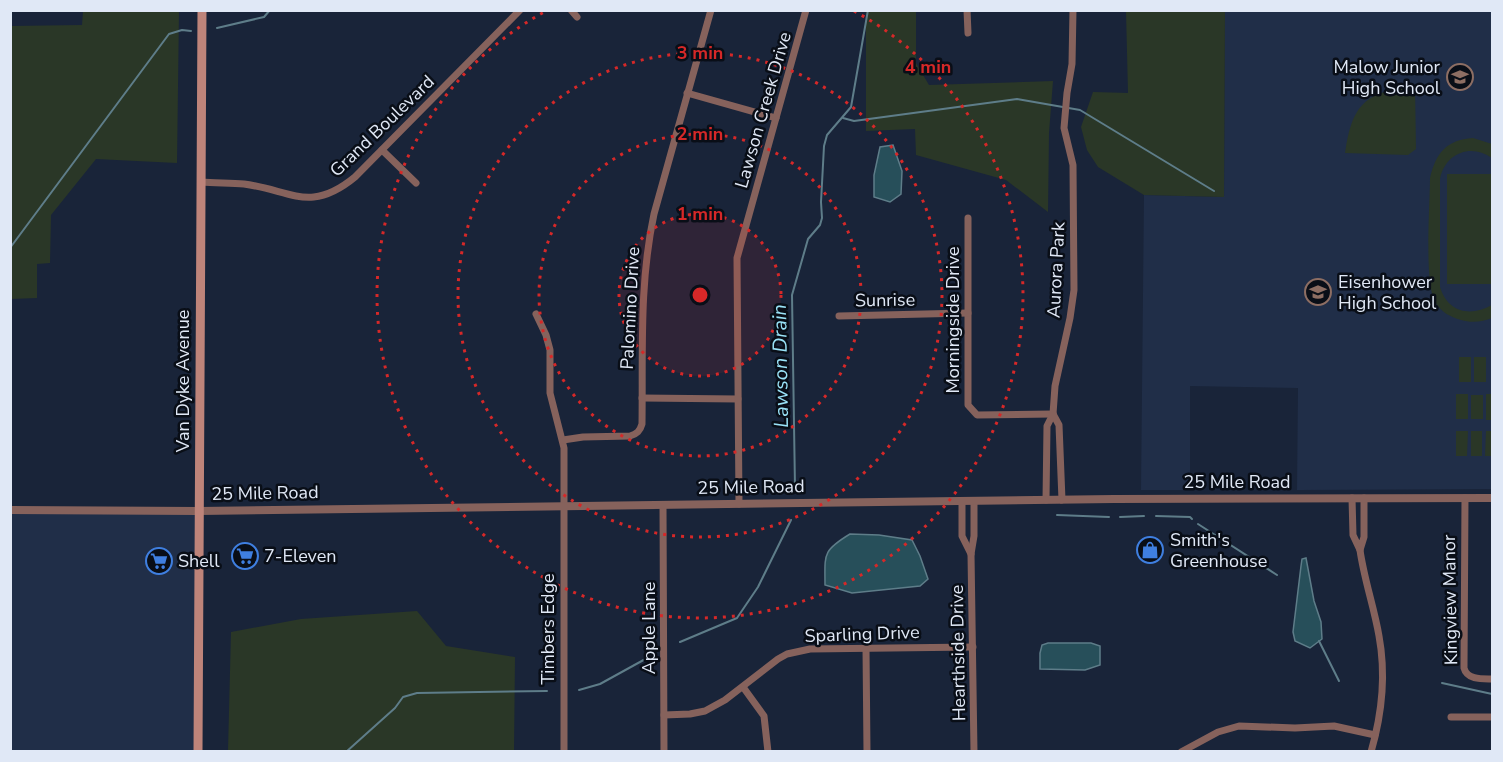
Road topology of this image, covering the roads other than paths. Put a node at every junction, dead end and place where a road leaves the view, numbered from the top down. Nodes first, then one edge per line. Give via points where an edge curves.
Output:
1 (202, 10) edge
2 (520, 10) edge
3 (571, 10) edge
4 (711, 10) edge
5 (806, 10) edge
6 (967, 10) edge
7 (1072, 10) edge
8 (577, 17) dead end
9 (968, 33) dead end
10 (687, 93) junction
11 (776, 118) junction
12 (382, 150) junction
13 (201, 182) junction
14 (416, 183) dead end
15 (968, 218) dead end
16 (968, 313) junction
17 (537, 314) dead end
18 (839, 316) dead end
19 (642, 398) junction
20 (738, 399) junction
21 (1053, 414) junction
22 (563, 440) junction
23 (1061, 454) junction
24 (1046, 455) junction
25 (1352, 498) junction
26 (1364, 498) junction
27 (1465, 498) junction
28 (1492, 498) edge
29 (1046, 500) junction
30 (1062, 500) junction
31 (962, 501) junction
32 (974, 501) junction
33 (739, 504) junction
34 (663, 505) junction
35 (563, 506) junction
36 (10, 510) edge
37 (199, 511) junction
38 (1360, 550) junction
39 (971, 554) junction
40 (973, 647) junction
41 (866, 648) junction
42 (1492, 679) edge
43 (743, 687) junction
44 (664, 715) junction
45 (1451, 717) dead end
46 (1492, 717) edge
47 (1375, 735) junction
48 (198, 752) edge
49 (564, 752) edge
50 (664, 752) edge
51 (768, 752) edge
52 (867, 752) edge
53 (974, 752) edge
54 (1181, 752) edge
55 (1371, 752) edge

1 - 13 main road, Van Dyke Avenue
2 - 12 street, Grand Boulevard
3 - 8 street
4 - 10 street, Palomino Drive
5 - 11 street, Lawson Creek Drive
6 - 9 street
7 - 21 street, Aurora Park via 1072,64 1064,128 1073,165 1074,290
10 - 11 street
10 - 19 street, Palomino Drive via 647,245 642,300
11 - 20 street, Lawson Creek Drive via 737,258
12 - 13 street, Grand Boulevard via 344,186 320,196 292,196 245,184
12 - 14 street
13 - 37 main road, Van Dyke Avenue
15 - 16 street, Morningside Drive
16 - 18 street, Sunrise
16 - 21 street, Morningside Drive via 968,405 977,415
17 - 22 street, Timbers Edge via 548,341 550,393
19 - 20 street
19 - 22 street, Palomino Drive via 642,424 637,434
20 - 33 street, Lawson Creek Drive
21 - 23 street, Aurora Park via 1059,425
21 - 24 street, Aurora Park via 1047,426
22 - 35 street, Timbers Edge
23 - 24 street
23 - 30 street, Aurora Park
24 - 29 street, Aurora Park
25 - 26 street, 25 Mile Road
25 - 30 street, 25 Mile Road
25 - 38 street via 1353,535
26 - 27 street, 25 Mile Road
26 - 38 street
27 - 28 street, 25 Mile Road
27 - 42 street, Kingview Manor via 1464,668 1469,676
29 - 30 street, 25 Mile Road
29 - 32 street, 25 Mile Road
31 - 32 street, 25 Mile Road
31 - 33 street, 25 Mile Road
31 - 39 street, Hearthside Drive via 962,536
32 - 39 street, Hearthside Drive
33 - 34 street, 25 Mile Road
34 - 35 street, 25 Mile Road
34 - 44 street, Apple Lane
35 - 37 street, 25 Mile Road
35 - 49 street, Timbers Edge
36 - 37 street, 25 Mile Road
37 - 48 main road, Van Dyke Avenue
38 - 47 street via 1382,656 1382,696
39 - 40 street, Hearthside Drive
40 - 41 street, Sparling Drive
40 - 53 street, Hearthside Drive
41 - 43 street, Sparling Drive via 810,649 787,654
41 - 52 street
43 - 44 street, Sparling Drive via 705,711
43 - 51 street via 764,716
44 - 50 street, Apple Lane
45 - 46 street
47 - 54 street via 1335,726 1239,726 1218,732
47 - 55 street

